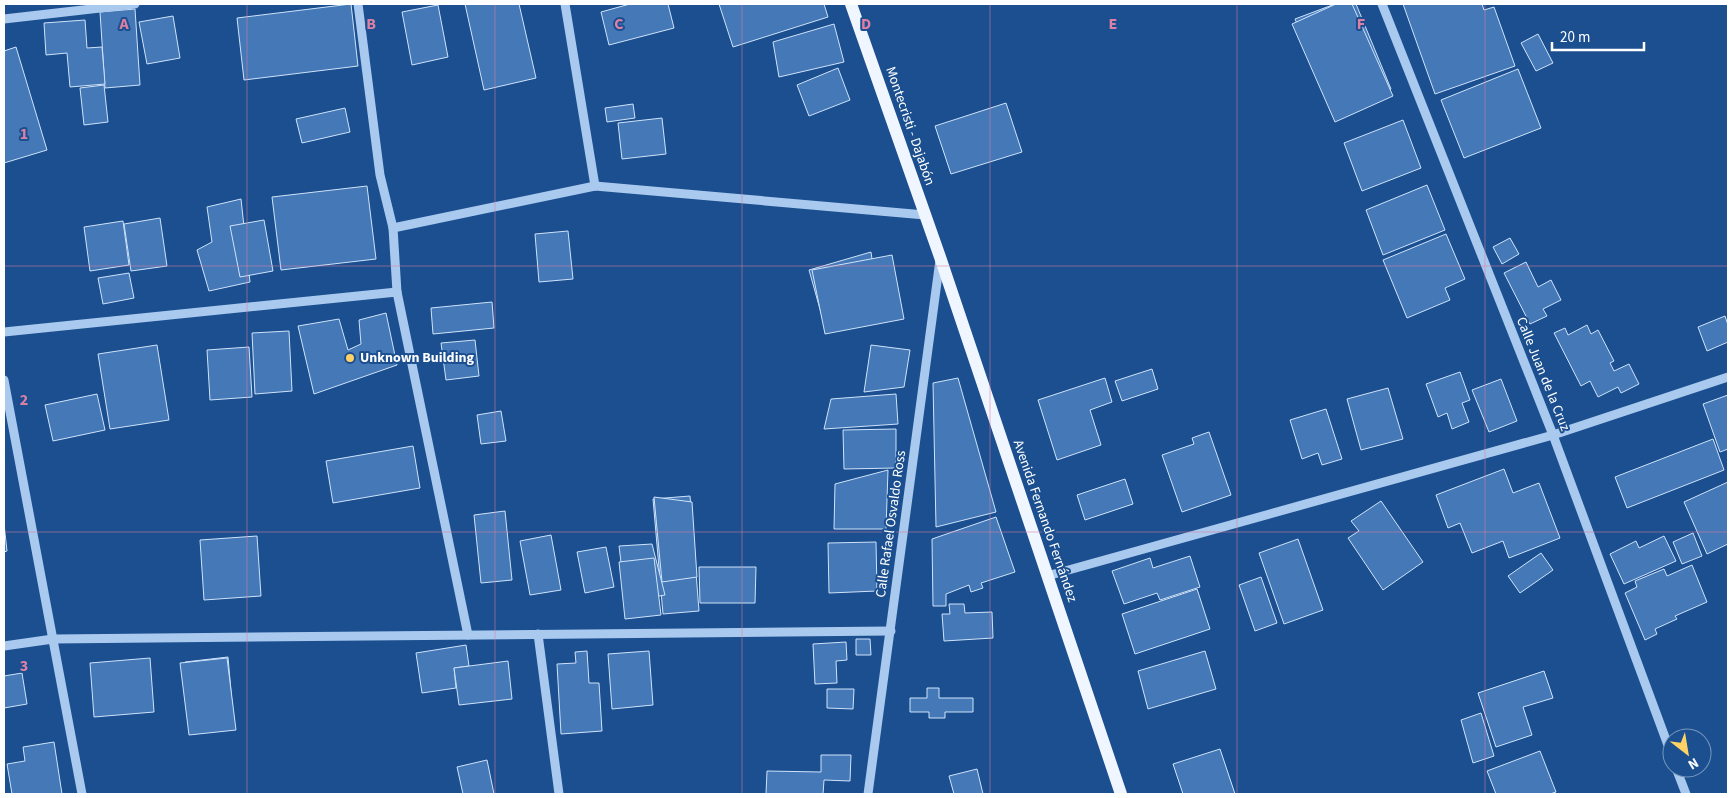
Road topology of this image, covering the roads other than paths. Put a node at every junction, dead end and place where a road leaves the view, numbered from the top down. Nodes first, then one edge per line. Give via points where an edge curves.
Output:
1 (135, 4) edge
2 (358, 4) edge
3 (564, 4) edge
4 (852, 4) edge
5 (1382, 4) edge
6 (4, 19) edge
7 (595, 186) junction
8 (925, 215) junction
9 (393, 228) junction
10 (940, 257) junction
11 (397, 292) junction
12 (4, 332) edge
13 (1728, 377) edge
14 (4, 380) edge
15 (1553, 435) junction
16 (1047, 576) junction
17 (891, 631) junction
18 (538, 634) junction
19 (468, 635) junction
20 (53, 639) junction
21 (4, 646) edge
22 (1662, 729) edge
23 (1680, 778) edge
24 (82, 794) edge
25 (558, 794) edge
26 (868, 794) edge
27 (1122, 794) edge
28 (1686, 794) edge

1 - 6 street
2 - 9 street via 380,175
3 - 7 street
4 - 8 main road, Montecristi - Dajabón
5 - 15 street, Calle Juan de la Cruz
7 - 8 street
7 - 9 street
8 - 10 main road, Montecristi - Dajabón
9 - 11 street
10 - 16 main road, Avenida Fernando Fernández
10 - 17 street, Calle Rafael Osvaldo Ross
11 - 12 street
11 - 19 street
13 - 15 street
14 - 20 street
15 - 16 street
15 - 22 street, Calle Juan de la Cruz
16 - 27 main road, Avenida Fernando Fernández
17 - 18 street
17 - 26 street, Calle Rafael Osvaldo Ross
18 - 19 street
18 - 25 street
19 - 20 street
20 - 21 street
20 - 24 street
23 - 28 street

